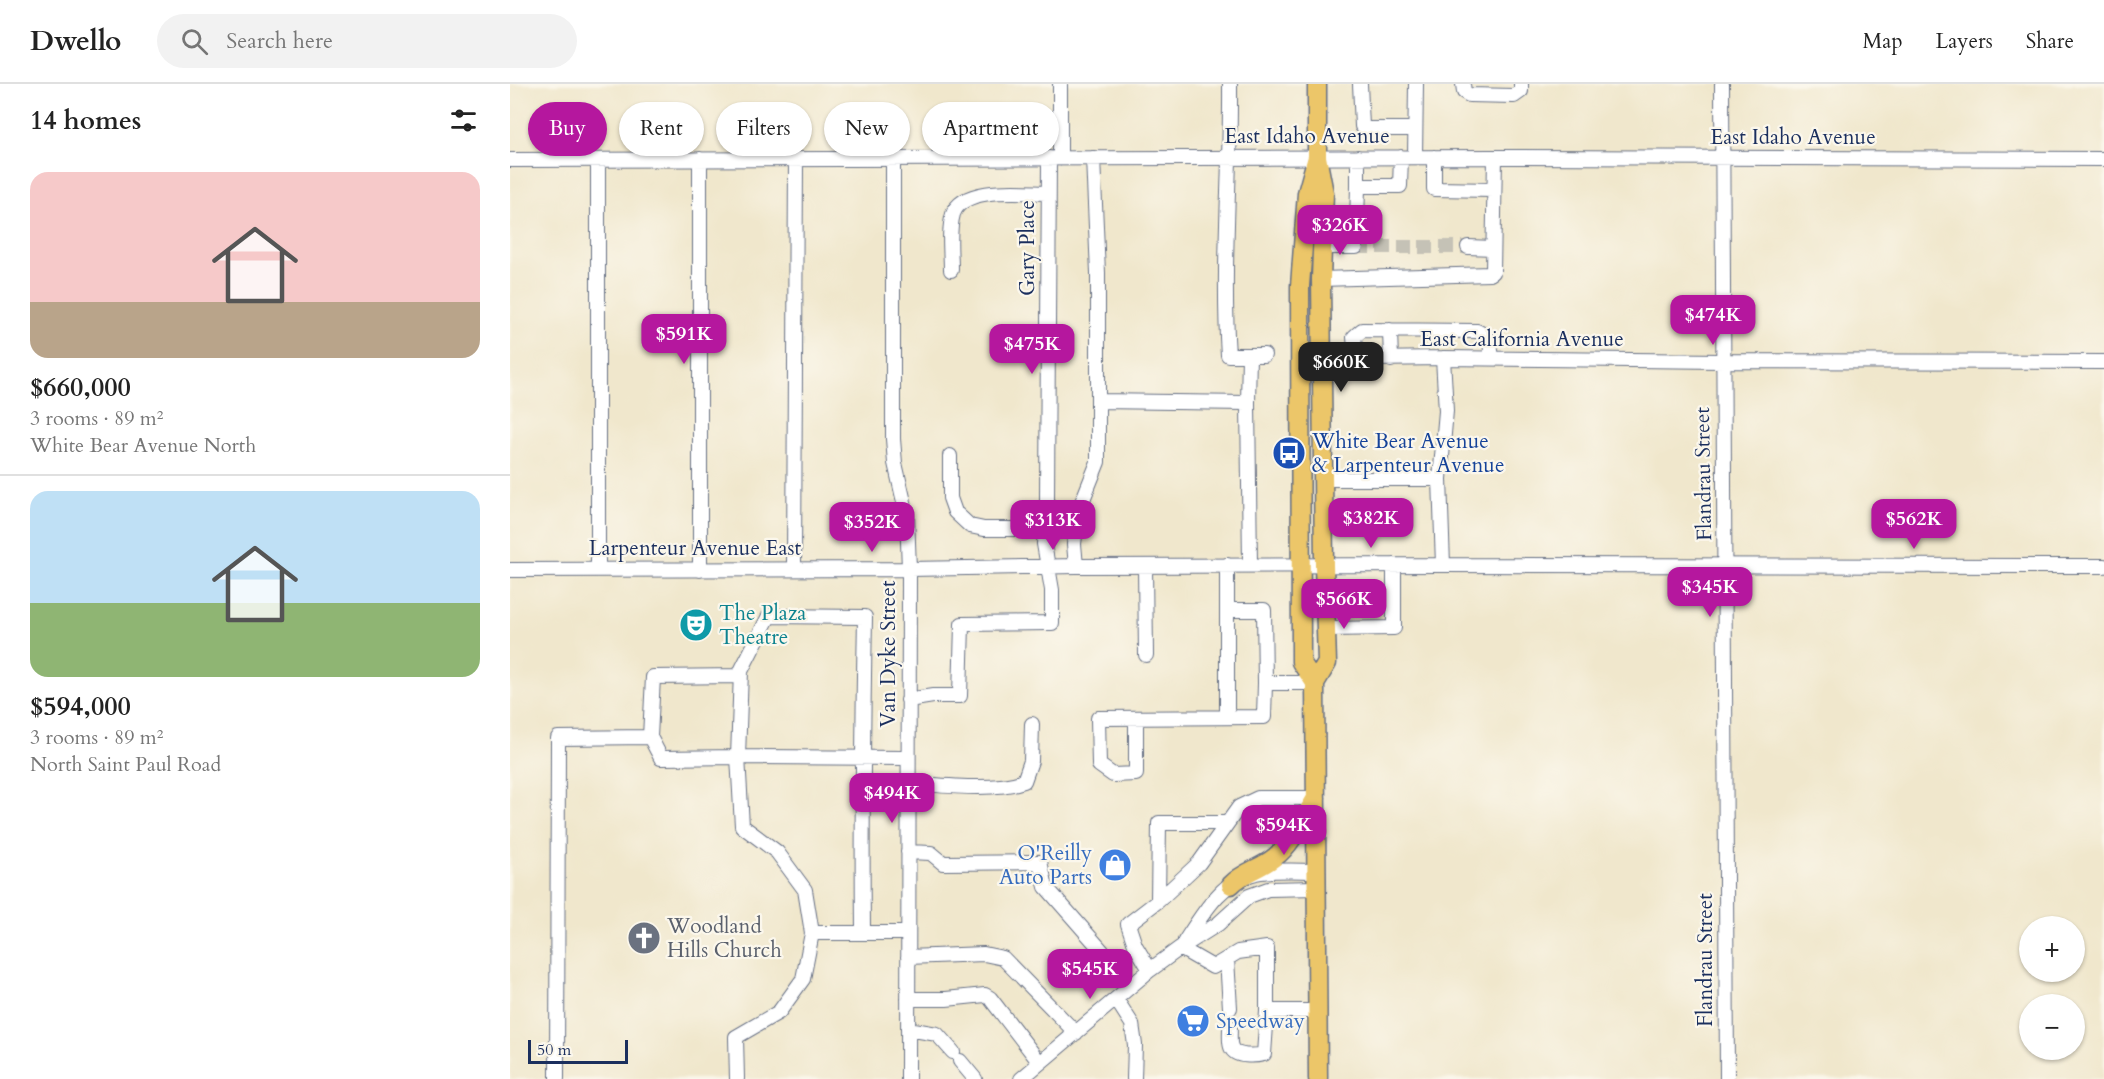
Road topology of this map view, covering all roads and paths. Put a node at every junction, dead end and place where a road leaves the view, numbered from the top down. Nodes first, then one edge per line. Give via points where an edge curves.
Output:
1 (1060, 84) edge
2 (1230, 84) edge
3 (1317, 84) edge
4 (1360, 84) edge
5 (1416, 84) edge
6 (1463, 84) edge
7 (1521, 84) edge
8 (1722, 84) edge
9 (1415, 129) junction
10 (1230, 157) junction
11 (1317, 157) junction
12 (1358, 157) junction
13 (1408, 157) junction
14 (1434, 157) junction
15 (1495, 157) junction
16 (893, 158) junction
17 (1055, 158) junction
18 (1093, 158) junction
19 (1722, 158) junction
20 (700, 159) junction
21 (796, 159) junction
22 (2104, 159) edge
23 (510, 160) edge
24 (598, 160) junction
25 (1358, 186) junction
26 (1494, 190) junction
27 (1048, 193) junction
28 (1357, 224) dead end
29 (1322, 247) junction
30 (1356, 247) tunnel mouth
31 (1468, 247) tunnel mouth
32 (1493, 248) junction
33 (951, 270) dead end
34 (1321, 279) junction
35 (1390, 330) junction
36 (1250, 355) junction
37 (1264, 355) dead end
38 (1443, 358) junction
39 (1492, 359) junction
40 (1300, 360) junction
41 (1322, 360) junction
42 (1356, 360) junction
43 (1391, 360) junction
44 (1723, 362) junction
45 (2104, 362) edge
46 (1098, 401) junction
47 (1248, 404) junction
48 (950, 456) dead end
49 (1323, 479) junction
50 (1440, 479) junction
51 (1045, 529) junction
52 (1443, 564) junction
53 (1227, 565) junction
54 (1250, 565) junction
55 (1300, 565) junction
56 (1324, 565) junction
57 (1394, 565) junction
58 (1076, 566) junction
59 (1145, 566) junction
60 (1725, 566) junction
61 (2104, 566) edge
62 (1048, 567) junction
63 (598, 569) junction
64 (794, 569) junction
65 (909, 569) junction
66 (510, 570) edge
67 (699, 570) junction
68 (1227, 610) junction
69 (1326, 629) junction
70 (1146, 655) dead end
71 (740, 676) junction
72 (1265, 683) junction
73 (1315, 683) junction
74 (908, 700) junction
75 (1227, 717) junction
76 (1136, 718) junction
77 (1032, 724) dead end
78 (650, 737) junction
79 (738, 757) junction
80 (863, 758) junction
81 (908, 758) junction
82 (908, 783) junction
83 (1316, 798) junction
84 (1227, 823) junction
85 (908, 852) junction
86 (1317, 880) junction
87 (1230, 885) junction
88 (1158, 901) junction
89 (812, 933) junction
90 (863, 933) junction
91 (908, 933) junction
92 (1180, 948) junction
93 (908, 957) junction
94 (1227, 959) junction
95 (1150, 970) junction
96 (1132, 985) junction
97 (908, 999) junction
98 (1116, 999) junction
99 (1230, 1008) dead end
100 (1267, 1011) junction
101 (1318, 1011) junction
102 (1230, 1027) dead end
103 (908, 1029) junction
104 (1076, 1033) junction
105 (1040, 1063) junction
106 (557, 1079) edge
107 (737, 1079) edge
108 (908, 1079) edge
109 (975, 1079) edge
110 (1021, 1079) edge
111 (1134, 1079) edge
112 (1318, 1079) edge
113 (1727, 1079) edge

1 - 17 street, Gary Place
2 - 10 street
3 - 11 main road
4 - 9 street via 1362,126
5 - 9 street
6 - 7 street via 1469,95 1514,96 1521,91
8 - 19 street, Flandrau Street
9 - 13 street
10 - 11 street, East Idaho Avenue
10 - 18 street, East Idaho Avenue
10 - 36 street via 1228,355
11 - 12 street, East Idaho Avenue
11 - 29 main road via 1324,193
11 - 40 main road via 1308,193 1301,255
12 - 13 street, East Idaho Avenue
12 - 25 street
13 - 14 street, East Idaho Avenue
13 - 25 street via 1400,186
14 - 15 street, East Idaho Avenue
14 - 26 street via 1434,189
15 - 19 street, East Idaho Avenue
15 - 26 street
16 - 17 street, East Idaho Avenue
16 - 21 street, East Idaho Avenue
16 - 65 street, Van Dyke Street via 893,438 907,515
17 - 18 street, East Idaho Avenue
17 - 27 street, Gary Place
18 - 46 street
19 - 22 street, East Idaho Avenue
19 - 44 street, Flandrau Street
20 - 21 street, East Idaho Avenue
20 - 24 street, East Idaho Avenue
20 - 67 street
21 - 64 street
23 - 24 street, East Idaho Avenue
24 - 63 street
25 - 28 street
26 - 32 street
27 - 33 street via 986,193 970,198 954,211
27 - 51 street, Gary Place
29 - 30 street
29 - 34 main road
31 - 32 street
32 - 34 street via 1490,274
34 - 41 main road
35 - 39 street via 1477,331 1489,340
35 - 42 street via 1358,333 1354,337
35 - 43 street
36 - 37 street
36 - 47 street
38 - 39 street, East California Avenue
38 - 43 street, East California Avenue
38 - 50 street via 1446,411
39 - 44 street, East California Avenue
40 - 41 street, East California Avenue
40 - 55 main road
41 - 42 street, East California Avenue
41 - 49 main road
42 - 43 street, East California Avenue
44 - 45 street, East California Avenue
44 - 60 street, Flandrau Street
46 - 47 street
46 - 58 street via 1098,462 1078,512
47 - 54 street
48 - 51 street via 950,498 955,512 970,526
49 - 50 street
49 - 56 main road
50 - 52 street
51 - 62 street, Gary Place
52 - 57 street, Larpenteur Avenue East
52 - 60 street, Larpenteur Avenue East
53 - 54 street, Larpenteur Avenue East
53 - 59 street, Larpenteur Avenue East
53 - 68 street
54 - 55 street, Larpenteur Avenue East
55 - 56 street, Larpenteur Avenue East
55 - 73 main road via 1301,662
56 - 57 street, Larpenteur Avenue East
56 - 69 main road
57 - 69 street via 1394,628
58 - 59 street, Larpenteur Avenue East
58 - 62 street, Larpenteur Avenue East
59 - 70 street
60 - 61 street, Larpenteur Avenue East
60 - 113 street, Flandrau Street
62 - 65 street, Larpenteur Avenue East
62 - 74 street, Gary Place via 1052,623 962,624 960,696
63 - 66 street, Larpenteur Avenue East
63 - 67 street, Larpenteur Avenue East
64 - 65 street, Larpenteur Avenue East
64 - 67 street, Larpenteur Avenue East
65 - 74 street, Van Dyke Street
68 - 72 street via 1264,610
68 - 75 street
69 - 73 main road via 1327,663
71 - 78 street via 653,677
71 - 79 street
71 - 80 street via 769,616 865,617
72 - 73 street
72 - 75 street via 1264,717
73 - 83 main road
74 - 81 street, Van Dyke Street
75 - 76 street
76 - 76 street via 1136,774 1113,775 1099,765 1098,718
77 - 82 street via 1031,761 1023,781 1011,786
78 - 79 street via 661,758
78 - 106 street via 558,738
79 - 80 street
79 - 89 street via 742,826 777,852 805,890
80 - 81 street
80 - 90 street
81 - 82 street, Van Dyke Street
82 - 85 street, Van Dyke Street
83 - 84 street via 1258,798 1239,807
83 - 86 main road
83 - 87 main road via 1281,852
84 - 88 street via 1199,863
84 - 88 street via 1159,823
85 - 91 street, Van Dyke Street
85 - 96 street via 931,853 943,863 1040,862 1046,887
86 - 87 street via 1254,873
86 - 92 street via 1258,891 1218,924
86 - 101 main road
87 - 92 street via 1203,914
88 - 95 street via 1128,924
89 - 90 street
89 - 107 street via 803,979 779,1012 735,1037
90 - 91 street
91 - 93 street, Van Dyke Street
92 - 94 street via 1213,967
92 - 95 street
93 - 97 street, Van Dyke Street
93 - 104 street via 984,954 1003,958
94 - 99 street
94 - 100 street via 1238,952 1267,948
95 - 96 street
96 - 98 street
97 - 103 street, Van Dyke Street
97 - 105 street via 985,995
98 - 104 street
98 - 111 street via 1132,1024
100 - 101 street
100 - 102 street via 1264,1054 1234,1052
101 - 112 main road
103 - 108 street, Van Dyke Street
103 - 109 street via 937,1034
104 - 105 street
105 - 110 street

